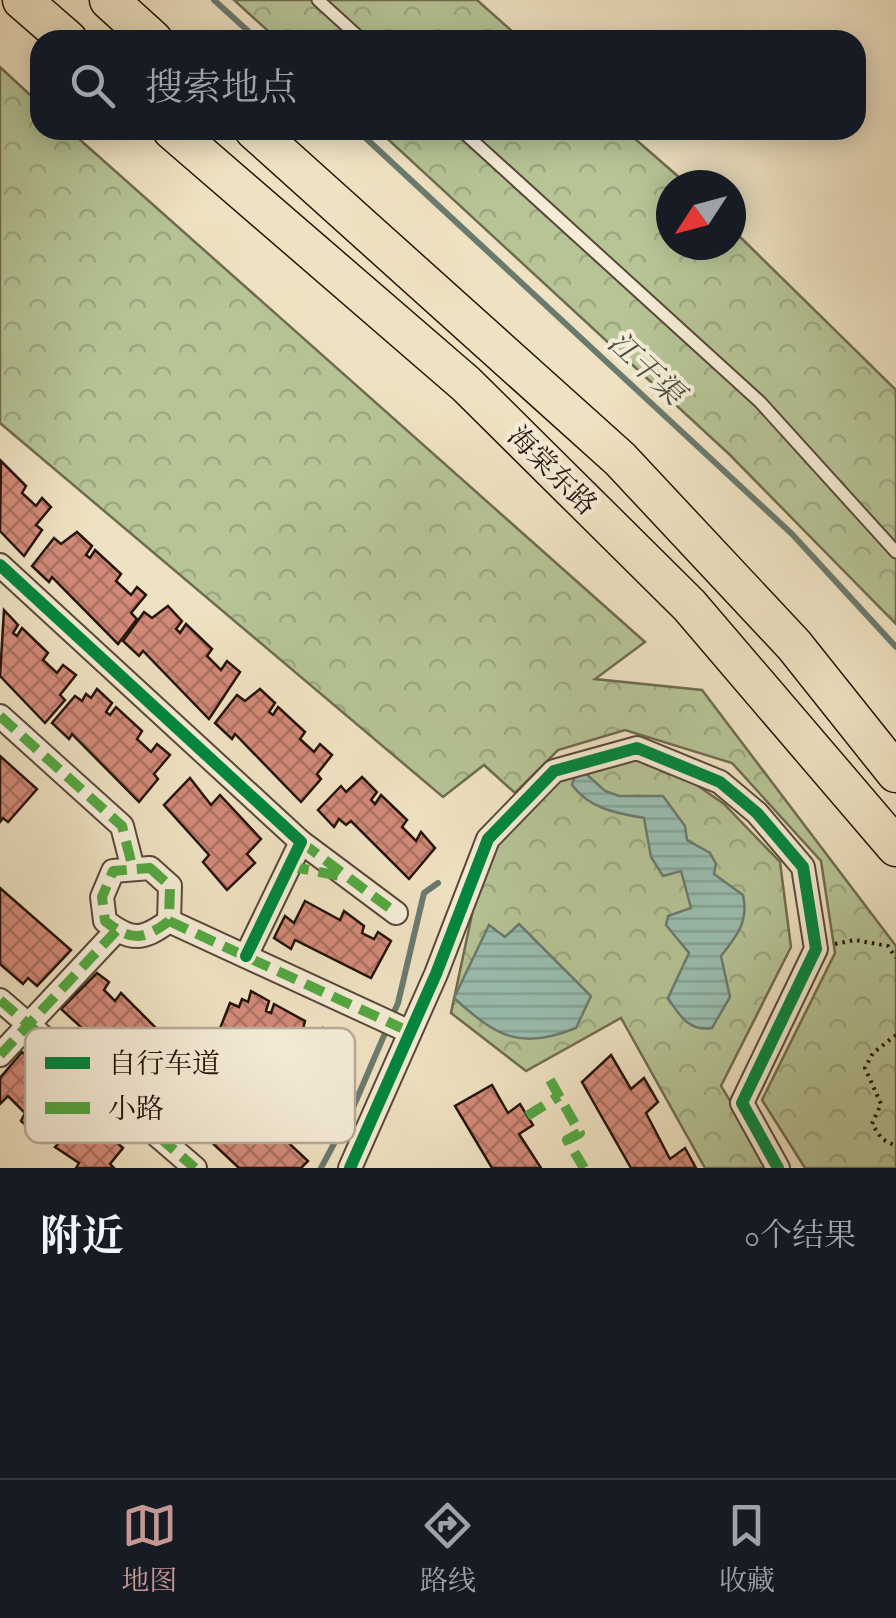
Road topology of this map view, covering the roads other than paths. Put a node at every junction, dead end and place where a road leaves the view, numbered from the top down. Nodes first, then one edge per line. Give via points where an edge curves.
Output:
1 (22, 0) edge
2 (109, 0) edge
3 (318, 0) edge
4 (56, 30) edge
5 (143, 30) edge
6 (351, 30) edge
7 (184, 140) edge
8 (265, 140) edge
9 (472, 140) edge
10 (896, 552) edge
11 (0, 565) edge
12 (0, 716) edge
13 (896, 773) edge
14 (301, 842) junction
15 (896, 848) edge
16 (289, 866) junction
17 (133, 869) junction
18 (350, 878) junction
19 (396, 913) dead end
20 (169, 922) junction
21 (117, 930) junction
22 (246, 956) junction
23 (0, 1000) edge
24 (28, 1024) junction
25 (33, 1028) edge
26 (410, 1032) junction
27 (0, 1055) edge
28 (166, 1143) edge
29 (195, 1168) edge
30 (350, 1168) edge
31 (778, 1168) edge

1 - 4 main road
2 - 5 main road
3 - 6 lane
7 - 15 main road, 海棠东路 via 466,384 675,591
8 - 13 main road, 海棠东路 via 620,459 794,644
9 - 10 lane via 760,402
11 - 14 street
12 - 17 street via 122,826
14 - 16 street
14 - 18 street
16 - 18 street
16 - 22 street
17 - 20 street via 150,868 170,886
17 - 21 street via 113,871 102,898 105,921
18 - 19 street
20 - 21 street via 147,938 127,938
20 - 22 street
21 - 24 street
22 - 26 street
23 - 24 street
24 - 25 street
24 - 27 street
26 - 30 street
26 - 31 street via 488,840 554,771 637,748 720,782 757,812 803,868 816,948 742,1102
28 - 29 street

